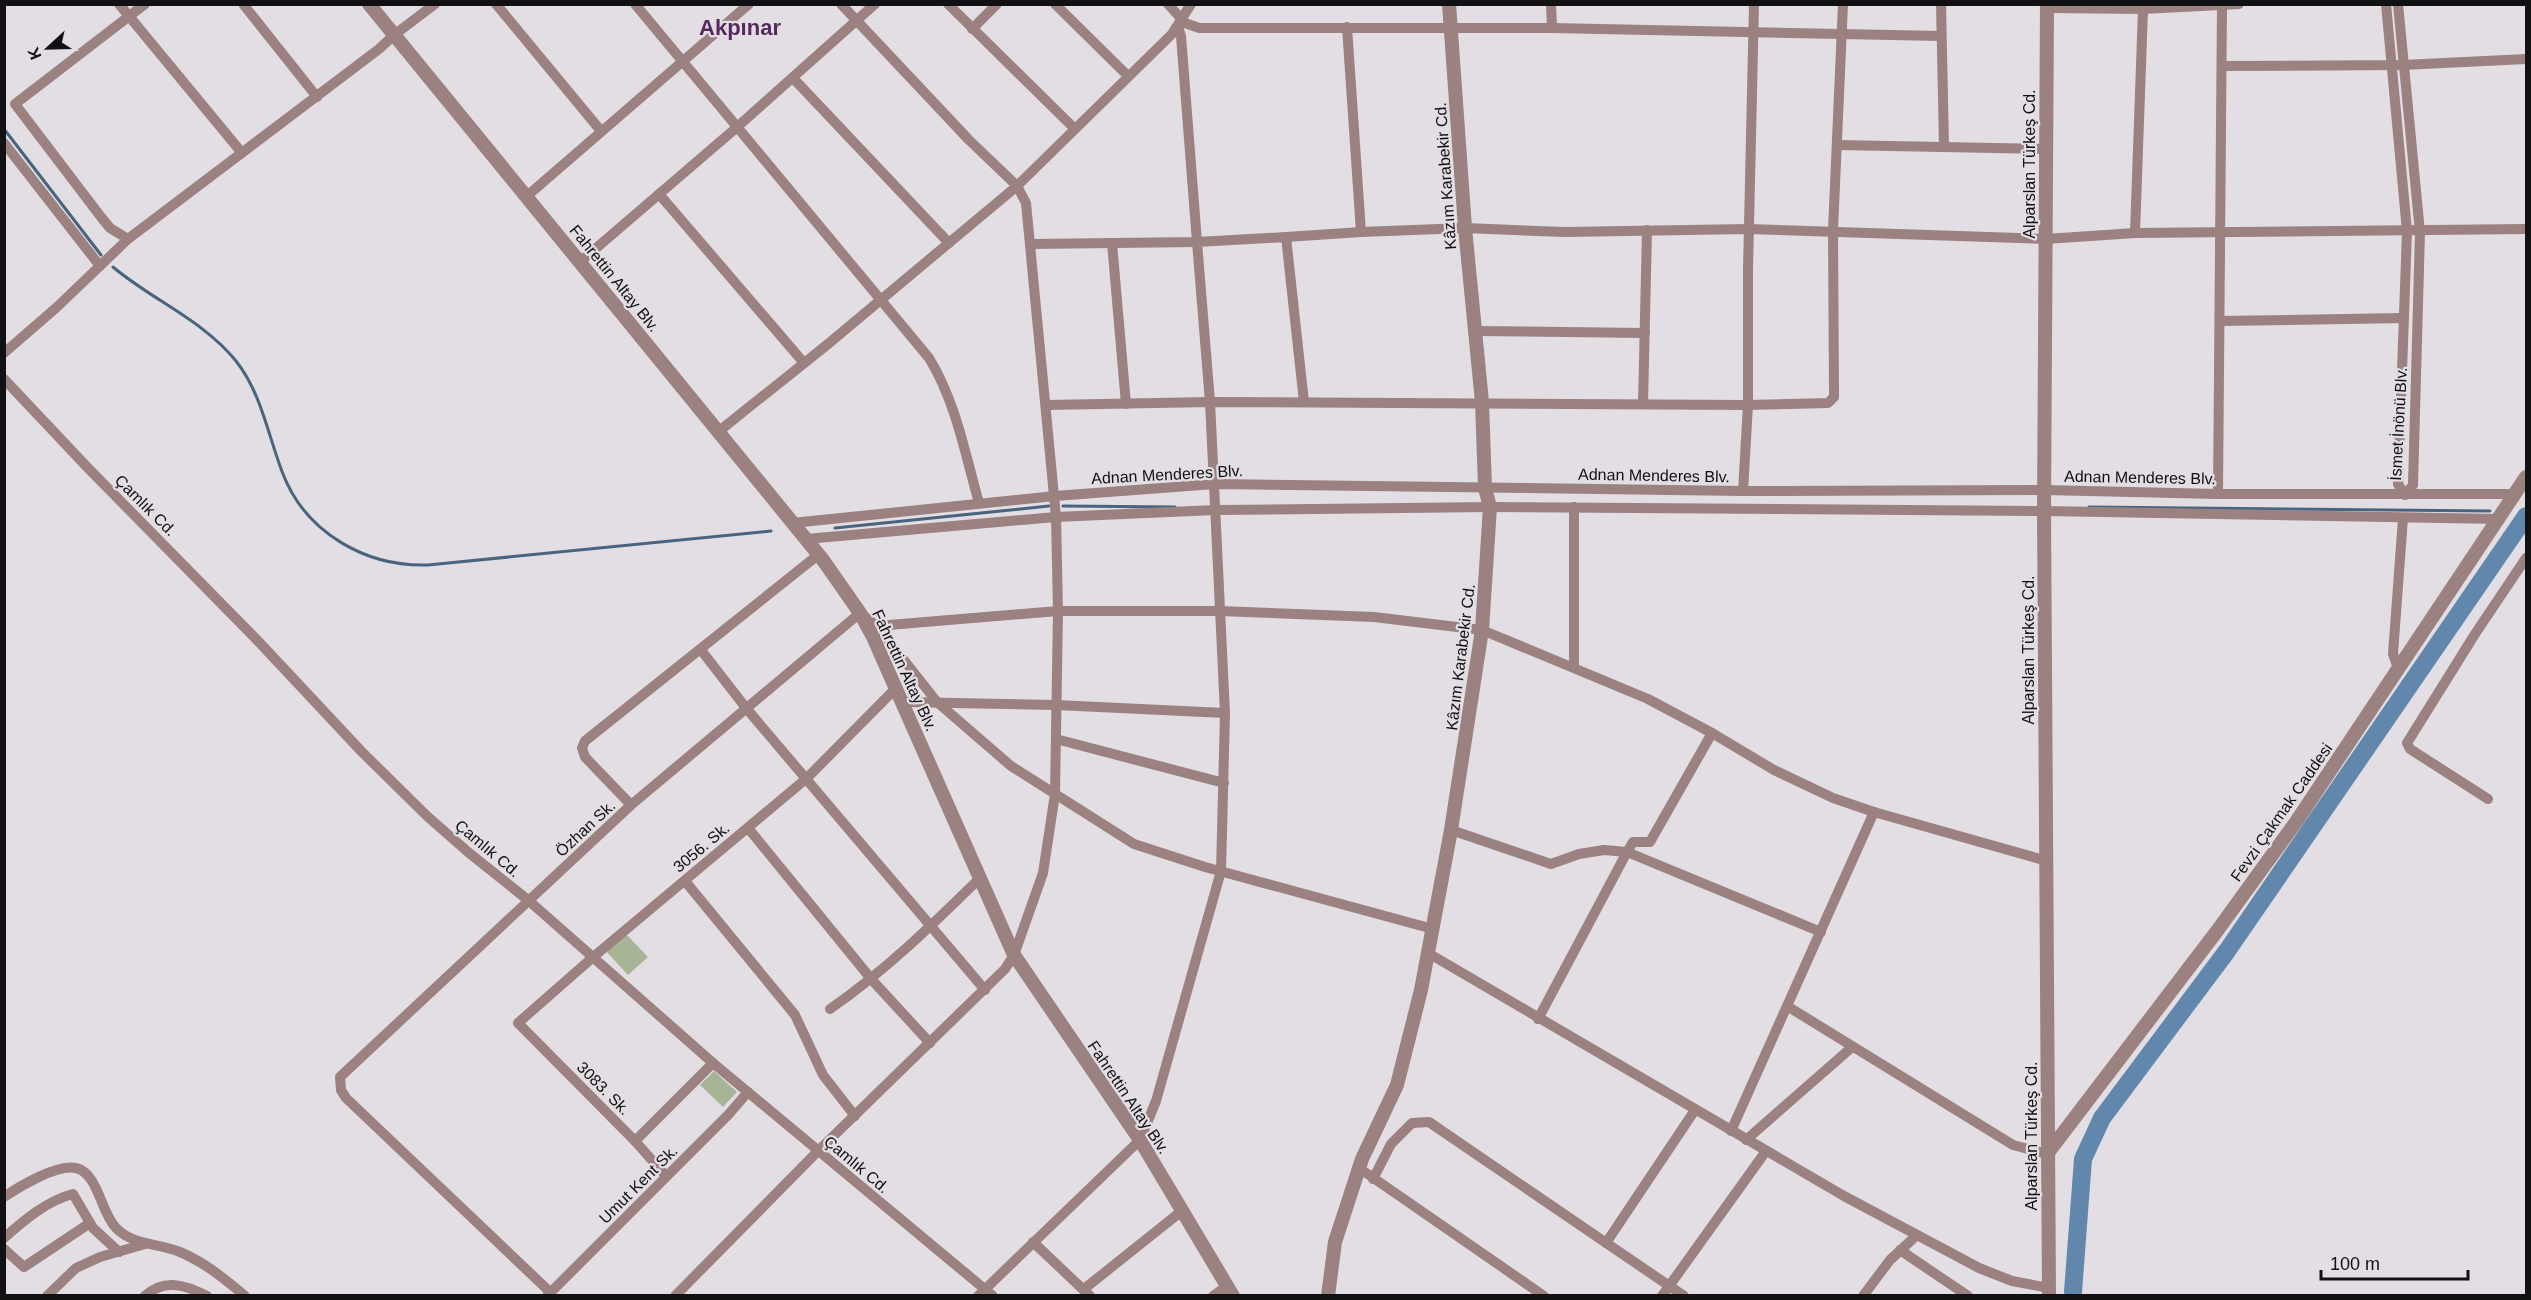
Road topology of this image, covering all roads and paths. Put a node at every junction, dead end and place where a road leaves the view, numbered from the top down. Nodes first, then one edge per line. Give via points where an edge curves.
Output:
1 (120, 4) edge
2 (145, 4) edge
3 (243, 4) edge
4 (369, 4) edge
5 (435, 4) edge
6 (496, 4) edge
7 (634, 4) edge
8 (749, 4) edge
9 (841, 4) edge
10 (875, 4) edge
11 (948, 4) edge
12 (997, 4) edge
13 (1055, 4) edge
14 (1168, 4) edge
15 (1191, 4) edge
16 (1449, 4) edge
17 (1551, 4) edge
18 (1754, 4) edge
19 (1843, 4) edge
20 (1941, 4) edge
21 (2239, 4) edge
22 (2386, 4) edge
23 (2398, 4) edge
24 (2222, 5) edge
25 (2047, 6) edge
26 (2143, 9) junction
27 (130, 17) junction
28 (857, 21) junction
29 (1180, 24) junction
30 (1347, 27) junction
31 (1450, 28) junction
32 (1552, 28) junction
33 (972, 29) junction
34 (1753, 32) junction
35 (1841, 34) junction
36 (394, 35) junction
37 (1941, 36) junction
38 (2526, 59) edge
39 (682, 63) junction
40 (2391, 65) junction
41 (2403, 65) junction
42 (2222, 66) junction
43 (1127, 75) junction
44 (793, 78) junction
45 (317, 97) junction
46 (10, 103) edge
47 (735, 128) junction
48 (1075, 129) junction
49 (601, 131) junction
50 (4, 143) edge
51 (1837, 145) junction
52 (1944, 146) junction
53 (2046, 149) junction
54 (242, 153) junction
55 (1017, 186) junction
56 (659, 194) junction
57 (527, 196) junction
58 (1464, 228) junction
59 (1748, 228) junction
60 (2526, 229) edge
61 (1647, 230) junction
62 (1833, 230) junction
63 (2407, 231) junction
64 (1361, 232) junction
65 (2222, 232) junction
66 (2420, 232) junction
67 (2135, 233) junction
68 (1286, 237) junction
69 (128, 239) junction
70 (2046, 239) junction
71 (1197, 242) junction
72 (949, 243) junction
73 (1112, 243) junction
74 (1031, 244) junction
75 (580, 262) junction
76 (100, 266) junction
77 (881, 300) junction
78 (2404, 318) junction
79 (2220, 321) junction
80 (1475, 331) junction
81 (1645, 333) junction
82 (4, 352) edge
83 (804, 363) junction
84 (4, 379) edge
85 (1210, 402) junction
86 (1304, 402) junction
87 (1482, 402) junction
88 (1126, 404) junction
89 (1643, 404) junction
90 (1047, 405) junction
91 (1748, 405) junction
92 (718, 432) junction
93 (2526, 477) edge
94 (1215, 484) junction
95 (1485, 488) junction
96 (2044, 489) junction
97 (1743, 491) junction
98 (2218, 494) junction
99 (2516, 494) junction
100 (2405, 495) junction
101 (1054, 496) junction
102 (979, 503) junction
103 (1490, 507) junction
104 (1575, 507) junction
105 (1215, 510) junction
106 (2044, 511) junction
107 (1056, 518) junction
108 (2403, 518) junction
109 (2500, 519) junction
110 (792, 523) junction
111 (806, 539) junction
112 (818, 555) junction
113 (2526, 558) edge
114 (1219, 610) junction
115 (1058, 611) junction
116 (860, 613) junction
117 (877, 626) junction
118 (1482, 630) junction
119 (701, 650) junction
120 (1574, 667) junction
121 (2399, 671) junction
122 (897, 687) junction
123 (903, 702) junction
124 (937, 702) junction
125 (1056, 705) junction
126 (746, 708) junction
127 (1226, 713) junction
128 (1712, 733) junction
129 (1056, 739) junction
130 (807, 778) junction
131 (1224, 783) junction
132 (1055, 794) junction
133 (2488, 799) dead end
134 (631, 805) junction
135 (1874, 812) junction
136 (748, 828) junction
137 (1451, 830) junction
138 (1627, 852) junction
139 (2046, 861) junction
140 (1221, 871) junction
141 (980, 878) junction
142 (685, 880) junction
143 (528, 900) junction
144 (932, 926) junction
145 (1433, 929) junction
146 (1821, 932) junction
147 (1428, 953) junction
148 (1014, 955) junction
149 (592, 958) junction
150 (872, 980) junction
151 (985, 990) junction
152 (1787, 1006) junction
153 (830, 1009) dead end
154 (1538, 1019) junction
155 (518, 1023) joint
156 (930, 1043) junction
157 (1851, 1048) junction
158 (713, 1063) junction
159 (748, 1092) junction
160 (1695, 1110) junction
161 (855, 1116) junction
162 (1731, 1131) junction
163 (1140, 1140) junction
164 (1746, 1140) junction
165 (635, 1141) junction
166 (818, 1150) junction
167 (1766, 1151) junction
168 (2047, 1154) junction
169 (1359, 1168) junction
170 (666, 1176) junction
171 (1374, 1179) junction
172 (4, 1197) edge
173 (1182, 1210) junction
174 (90, 1223) junction
175 (1917, 1235) junction
176 (4, 1239) edge
177 (1033, 1242) junction
178 (1606, 1243) junction
179 (146, 1244) junction
180 (4, 1249) edge
181 (1900, 1250) junction
182 (119, 1252) junction
183 (1669, 1286) junction
184 (1230, 1291) edge
185 (1087, 1292) edge
186 (2049, 1292) edge
187 (985, 1293) edge
188 (549, 1294) edge
189 (47, 1296) edge
190 (145, 1296) edge
191 (207, 1296) edge
192 (245, 1296) edge
193 (675, 1296) edge
194 (1213, 1296) edge
195 (1328, 1296) edge
196 (1544, 1296) edge
197 (1662, 1296) edge
198 (1684, 1296) edge
199 (1863, 1296) edge
200 (1968, 1296) edge

1 - 27 street
2 - 27 street
3 - 45 street
4 - 36 street, Fahrettin Altay Blv.
5 - 36 street
6 - 49 street
7 - 39 street
8 - 39 street
9 - 28 street
10 - 28 street
11 - 33 street
12 - 33 street
13 - 43 street
14 - 29 street
15 - 29 street
16 - 31 street, Kâzım Karabekir Cd.
17 - 32 street
18 - 34 street
19 - 35 street
20 - 37 street
21 - 24 street
22 - 40 street, İsmet İnönü Blv.
23 - 41 street, İsmet İnönü Blv.
24 - 26 street
24 - 42 street
25 - 26 street
25 - 53 street, Alparslan Türkeş Cd.
26 - 67 street
27 - 46 street
27 - 54 street
28 - 44 street
28 - 55 street via 969,141
29 - 30 street via 1199,28
29 - 43 street
29 - 71 street
30 - 31 street
30 - 64 street
31 - 32 street
31 - 58 street, Kâzım Karabekir Cd.
32 - 34 street
33 - 48 street
34 - 35 street
34 - 59 street
35 - 37 street
35 - 51 street
36 - 45 street
36 - 57 street, Fahrettin Altay Blv.
37 - 52 street
38 - 41 street
39 - 47 street
39 - 49 street
40 - 41 street
40 - 42 street
40 - 63 street, İsmet İnönü Blv.
41 - 66 street, İsmet İnönü Blv.
42 - 65 street
43 - 48 street
44 - 47 street
44 - 72 street
45 - 54 street
46 - 69 street via 110,228
47 - 56 street
47 - 77 street
48 - 55 street
49 - 57 street
50 - 76 street
51 - 52 street
51 - 62 street
52 - 53 street
53 - 70 street, Alparslan Türkeş Cd.
54 - 69 street
55 - 72 street
55 - 74 street via 1026,203
56 - 75 street
56 - 83 street
57 - 75 street, Fahrettin Altay Blv.
58 - 61 street
58 - 64 street
58 - 80 street, Kâzım Karabekir Cd.
59 - 61 street
59 - 62 street
59 - 91 street
60 - 66 street
61 - 81 street
62 - 70 street
62 - 91 street via 1834,397 1819,404
63 - 65 street
63 - 66 street
63 - 78 street, İsmet İnönü Blv.
64 - 68 street
65 - 67 street
65 - 79 street
66 - 100 street, İsmet İnönü Blv. via 2413,485
67 - 70 street
68 - 71 street
68 - 86 street
69 - 76 street
70 - 96 street, Alparslan Türkeş Cd.
71 - 73 street
71 - 85 street
72 - 77 street
73 - 74 street
73 - 88 street
74 - 90 street
75 - 92 street, Fahrettin Altay Blv.
76 - 82 street
77 - 83 street
77 - 102 street via 929,358 944,385
78 - 79 street
78 - 100 street, İsmet İnönü Blv. via 2398,484
79 - 98 street
80 - 81 street
80 - 87 street, Kâzım Karabekir Cd.
81 - 89 street
83 - 92 street
84 - 143 street, Çamlık Cd. via 392,782 468,852
85 - 86 street
85 - 88 street
85 - 94 street
86 - 87 street
87 - 89 street
87 - 95 street, Kâzım Karabekir Cd.
88 - 90 street
89 - 91 street
90 - 101 street
91 - 97 street
92 - 110 street, Fahrettin Altay Blv.
93 - 99 street, Fevzi Çakmak Caddesi
94 - 95 street, Adnan Menderes Blv.
94 - 101 street, Adnan Menderes Blv.
94 - 105 street
95 - 97 street, Adnan Menderes Blv.
95 - 103 street, Kâzım Karabekir Cd.
96 - 97 street, Adnan Menderes Blv.
96 - 98 street, Adnan Menderes Blv.
96 - 106 street, Alparslan Türkeş Cd.
98 - 100 street, Adnan Menderes Blv.
99 - 100 street, Adnan Menderes Blv.
99 - 109 street, Fevzi Çakmak Caddesi
101 - 102 street, Adnan Menderes Blv.
101 - 107 street
102 - 110 street, Adnan Menderes Blv.
103 - 104 street, Adnan Menderes Blv.
103 - 105 street, Adnan Menderes Blv.
103 - 118 street, Kâzım Karabekir Cd.
104 - 106 street, Adnan Menderes Blv.
104 - 120 street
105 - 107 street, Adnan Menderes Blv.
105 - 114 street
106 - 108 street, Adnan Menderes Blv.
106 - 139 street, Alparslan Türkeş Cd.
107 - 111 street, Adnan Menderes Blv.
107 - 115 street
108 - 109 street, Adnan Menderes Blv.
108 - 121 street via 2393,654
109 - 121 street, Fevzi Çakmak Caddesi
110 - 111 street, Fahrettin Altay Blv.
111 - 112 street, Fahrettin Altay Blv.
112 - 116 street, Fahrettin Altay Blv.
112 - 119 street
113 - 133 street via 2408,743 2410,749
114 - 115 street
114 - 118 street via 1374,617
114 - 127 street
115 - 117 street
115 - 125 street
116 - 117 street
116 - 122 street, Fahrettin Altay Blv.
116 - 126 street, Özhan Sk.
117 - 124 street
118 - 120 street
118 - 137 street, Kâzım Karabekir Cd.
119 - 126 street
119 - 134 street via 582,746 588,760
120 - 128 street via 1648,699
121 - 168 street, Fevzi Çakmak Caddesi via 2237,904
122 - 123 street, Fahrettin Altay Blv.
122 - 130 street, 3056. Sk.
123 - 124 street
123 - 141 street, Fahrettin Altay Blv.
124 - 125 street
124 - 132 street via 1011,766
125 - 127 street
125 - 129 street
126 - 130 street
126 - 134 street, Özhan Sk.
127 - 131 street
128 - 135 street via 1803,785
128 - 138 street via 1650,842 1633,842
129 - 131 street
129 - 132 street
130 - 136 street, 3056. Sk.
130 - 144 street
131 - 140 street
132 - 140 street via 1134,844
132 - 148 street via 1043,873
134 - 143 street, Özhan Sk.
135 - 139 street
135 - 146 street
136 - 142 street, 3056. Sk.
136 - 150 street
137 - 138 street via 1551,864 1604,850
137 - 145 street, Kâzım Karabekir Cd.
138 - 146 street
138 - 154 street
139 - 168 street, Alparslan Türkeş Cd.
140 - 145 street
140 - 163 street via 1156,1101
141 - 144 street
141 - 148 street, Fahrettin Altay Blv.
142 - 149 street, 3056. Sk.
142 - 161 street via 795,1015 823,1075
143 - 149 street, Çamlık Cd.
143 - 188 street, Özhan Sk. via 340,1077 340,1090
144 - 150 street
144 - 151 street
145 - 147 street, Kâzım Karabekir Cd.
146 - 152 street
147 - 154 street
147 - 169 street, Kâzım Karabekir Cd. via 1397,1085
148 - 151 street
148 - 163 street, Fahrettin Altay Blv.
149 - 155 street, 3056. Sk.
149 - 158 street, Çamlık Cd.
150 - 153 street
150 - 156 street
151 - 156 street
152 - 157 street
152 - 162 street
154 - 160 street
155 - 165 street, 3083. Sk.
156 - 161 street
157 - 164 street
157 - 168 street via 2013,1145
158 - 159 street, Çamlık Cd.
158 - 165 street
159 - 166 street, Çamlık Cd.
159 - 170 street, Umut Kent Sk.
160 - 162 street
160 - 178 street
161 - 166 street
162 - 164 street
163 - 173 street, Fahrettin Altay Blv.
163 - 177 street
164 - 167 street
165 - 170 street, 3083. Sk.
166 - 187 street, Çamlık Cd.
166 - 193 street
167 - 175 street
167 - 183 street
168 - 186 street, Alparslan Türkeş Cd.
169 - 171 street
169 - 195 street, Kâzım Karabekir Cd. via 1335,1242
170 - 188 street, Umut Kent Sk.
171 - 178 street via 1391,1144 1412,1123 1429,1122
171 - 196 street
172 - 179 street via 51,1172 76,1168 88,1176 116,1228
173 - 184 street, Fahrettin Altay Blv.
173 - 185 street
174 - 176 street via 73,1194 22,1223
174 - 180 street via 24,1267
174 - 182 street
175 - 181 street
175 - 186 street via 1978,1268
177 - 185 street
177 - 187 street
178 - 183 street
179 - 182 street
179 - 192 street via 195,1259
181 - 199 street
181 - 200 street
182 - 189 street via 76,1268
183 - 197 street
183 - 198 street
184 - 194 street
190 - 191 street via 163,1285 185,1285

